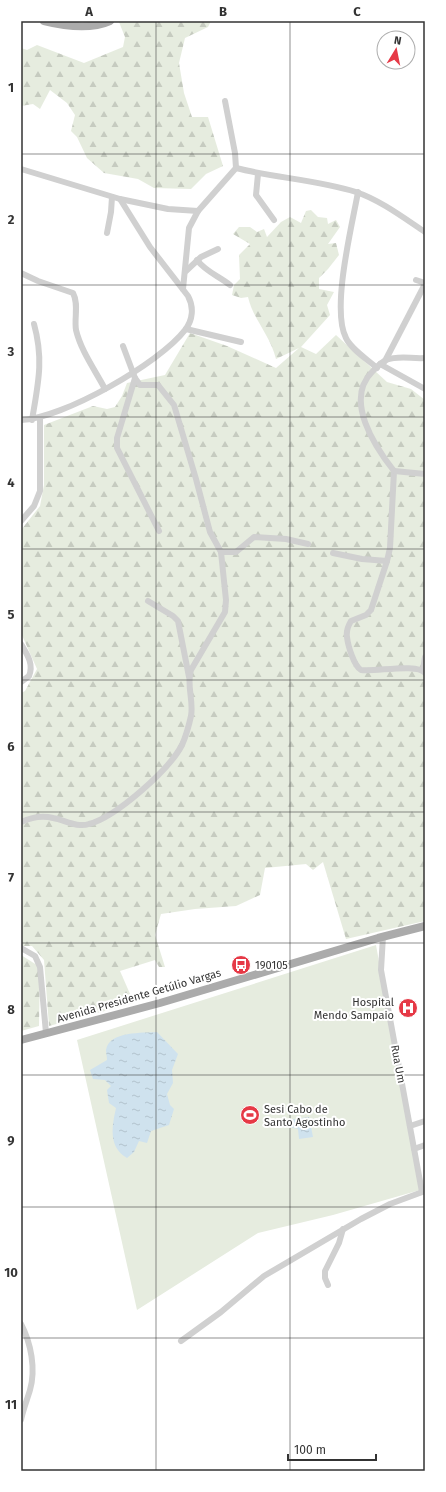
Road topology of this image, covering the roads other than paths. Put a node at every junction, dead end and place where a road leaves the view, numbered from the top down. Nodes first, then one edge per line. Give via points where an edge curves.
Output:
1 (44, 21) edge
2 (110, 21) edge
3 (225, 101) dead end
4 (236, 168) junction
5 (21, 169) edge
6 (258, 174) junction
7 (358, 192) junction
8 (112, 197) junction
9 (120, 199) junction
10 (198, 211) junction
11 (274, 220) dead end
12 (425, 232) edge
13 (107, 233) dead end
14 (218, 249) dead end
15 (197, 260) junction
16 (186, 271) junction
17 (21, 273) edge
18 (416, 280) dead end
19 (425, 284) edge
20 (230, 285) dead end
21 (183, 289) junction
22 (34, 324) dead end
23 (186, 329) junction
24 (241, 342) dead end
25 (123, 346) dead end
26 (425, 358) edge
27 (380, 364) junction
28 (134, 374) junction
29 (105, 389) junction
30 (425, 389) edge
31 (40, 419) junction
32 (21, 420) edge
33 (32, 420) junction
34 (394, 471) junction
35 (425, 474) edge
36 (21, 521) edge
37 (159, 531) dead end
38 (308, 544) dead end
39 (221, 552) junction
40 (333, 553) dead end
41 (387, 561) junction
42 (148, 601) dead end
43 (21, 644) edge
44 (425, 657) edge
45 (424, 672) edge
46 (189, 678) junction
47 (21, 682) edge
48 (21, 822) edge
49 (425, 926) edge
50 (383, 936) junction
51 (21, 948) edge
52 (46, 1034) junction
53 (21, 1040) edge
54 (425, 1121) edge
55 (410, 1126) junction
56 (425, 1146) edge
57 (414, 1149) junction
58 (424, 1191) edge
59 (343, 1229) junction
60 (328, 1285) dead end
61 (21, 1324) edge
62 (181, 1341) dead end
63 (21, 1420) edge

1 - 2 main road via 65,26
3 - 4 street
4 - 6 street
4 - 10 street
5 - 8 street
6 - 7 street
6 - 11 street via 256,195
7 - 12 street
7 - 27 street via 342,283 340,318 346,339
8 - 9 street
8 - 13 street
9 - 10 street via 168,209
9 - 21 street via 150,247
10 - 16 street via 187,239
14 - 15 street
15 - 16 street
15 - 20 street via 208,272 220,276
16 - 21 street
17 - 29 street via 73,293 76,299 75,320 79,338
18 - 19 street
19 - 27 street
21 - 23 street via 192,304 191,317
22 - 33 street via 38,338 40,370
23 - 24 street
23 - 28 street
25 - 28 street
26 - 27 street via 402,356
27 - 30 street
27 - 34 street via 362,388 361,402 363,415 384,458
28 - 29 street
28 - 37 street via 117,438 117,448
28 - 39 street via 140,385 158,385 174,405 210,532
29 - 31 street
31 - 33 street
31 - 36 street via 40,491 34,506
32 - 33 street
34 - 35 street
34 - 41 street
38 - 39 street via 286,539 254,537 236,552
39 - 46 street via 226,612 193,666
40 - 41 street
41 - 45 street via 371,610 366,616 351,621 347,631 354,663 361,670 367,671 411,667
42 - 46 street via 178,621
43 - 47 street via 29,658 31,669 29,676
44 - 45 street
46 - 48 street via 191,714 182,744 172,760 141,790 105,818 87,825 42,816
49 - 50 main road, Avenida Presidente Getúlio Vargas
50 - 52 main road, Avenida Presidente Getúlio Vargas via 160,1003
50 - 55 street, Rua Um via 380,970
51 - 52 street via 35,956 40,967
52 - 53 main road, Avenida Presidente Getúlio Vargas
54 - 55 street
55 - 57 street, Rua Um
56 - 57 street
57 - 58 street, Rua Um
58 - 59 street via 386,1206
59 - 60 street via 325,1271 324,1278
59 - 62 street via 264,1276 222,1312
61 - 63 street via 29,1345 32,1373

